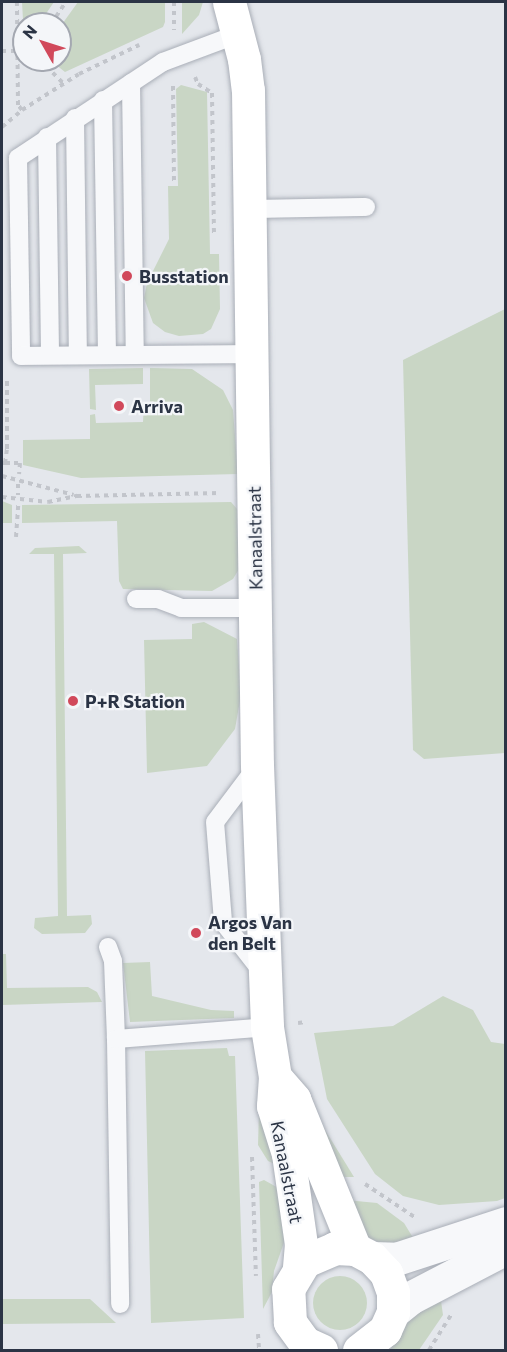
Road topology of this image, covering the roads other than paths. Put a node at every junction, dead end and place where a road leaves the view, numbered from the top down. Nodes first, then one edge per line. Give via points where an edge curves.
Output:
1 (229, 2) edge
2 (238, 33) junction
3 (131, 82) junction
4 (104, 100) junction
5 (75, 118) junction
6 (47, 138) junction
7 (366, 207) dead end
8 (249, 209) junction
9 (107, 354) junction
10 (135, 354) junction
11 (251, 354) junction
12 (50, 355) junction
13 (78, 355) junction
14 (136, 599) dead end
15 (181, 608) junction
16 (256, 608) junction
17 (159, 616) dead end
18 (257, 765) junction
19 (108, 947) dead end
20 (265, 975) junction
21 (267, 1027) junction
22 (116, 1039) junction
23 (275, 1077) junction
24 (506, 1223) edge
25 (506, 1248) edge
26 (364, 1254) junction
27 (299, 1267) junction
28 (120, 1304) dead end
29 (393, 1312) junction
30 (367, 1348) edge
31 (317, 1349) edge

1 - 2 main road, Kanaalstraat
2 - 3 lane via 163,62
2 - 8 main road, Kanaalstraat via 248,90
3 - 4 lane
3 - 10 lane
4 - 5 lane
4 - 9 lane
5 - 6 lane
5 - 13 lane
6 - 12 lane
6 - 12 lane via 18,158 21,356
7 - 8 lane
8 - 11 main road, Kanaalstraat
9 - 10 lane
9 - 13 lane
10 - 11 lane
11 - 16 main road, Kanaalstraat
12 - 13 lane
14 - 15 lane via 158,599
15 - 16 lane
15 - 17 lane
16 - 18 main road, Kanaalstraat
18 - 20 main road, Kanaalstraat
18 - 20 lane via 215,822 223,922
19 - 22 lane via 113,961
20 - 21 main road, Kanaalstraat
21 - 22 lane
21 - 23 main road, Kanaalstraat
22 - 28 lane
23 - 26 main road, Kanaalstraat via 294,1100
23 - 27 main road, Kanaalstraat via 273,1106 289,1165 301,1244
24 - 26 street via 396,1259
25 - 29 street via 410,1298
26 - 27 main road via 319,1252
26 - 29 main road, Kanaalstraat via 386,1273 393,1292
27 - 31 main road via 288,1289 286,1306 290,1322 305,1343
29 - 30 main road via 385,1330

